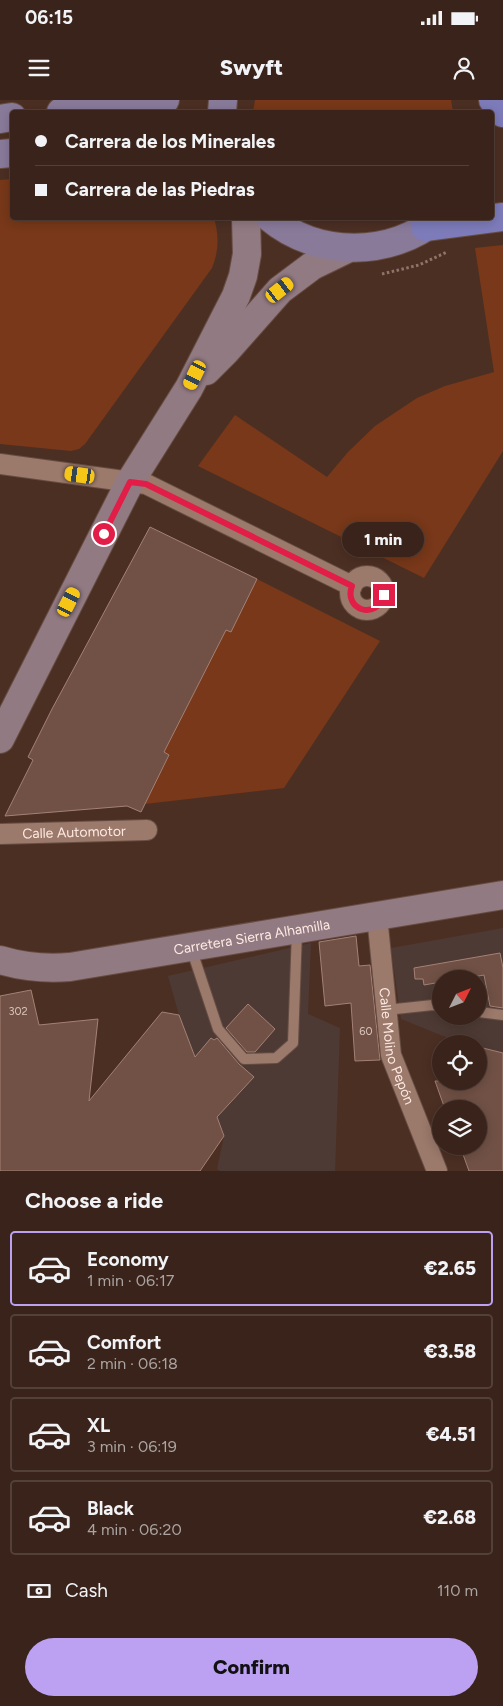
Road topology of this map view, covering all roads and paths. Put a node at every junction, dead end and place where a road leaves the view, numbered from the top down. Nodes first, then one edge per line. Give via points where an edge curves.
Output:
1 (165, 100) edge
2 (493, 100) edge
3 (92, 110) edge
4 (503, 112) edge
5 (246, 220) edge
6 (273, 220) edge
7 (460, 220) edge
8 (431, 222) edge
9 (349, 248) junction
10 (452, 250) dead end
11 (378, 274) dead end
12 (189, 388) junction
13 (0, 464) edge
14 (130, 482) junction
15 (352, 586) dead end
16 (0, 738) edge
17 (147, 830) dead end
18 (0, 834) edge
19 (503, 895) edge
20 (377, 916) junction
21 (297, 930) junction
22 (191, 948) junction
23 (0, 960) edge
24 (432, 1005) edge
25 (386, 1010) junction
26 (488, 1014) edge
27 (503, 1016) edge
28 (437, 1171) edge

1 - 3 main road
2 - 4 highway
5 - 12 main road via 247,254 240,286
6 - 9 main road via 308,240
7 - 8 highway
8 - 9 main road via 405,238 372,247
9 - 12 main road via 312,266 280,290 226,352
10 - 11 path via 419,265
12 - 14 main road
13 - 14 street
14 - 15 street via 146,484
14 - 16 main road
17 - 18 street, Calle Automotor
19 - 20 main road, Carretera Sierra Alhamilla
20 - 21 main road, Carretera Sierra Alhamilla
20 - 25 street, Calle Molino Pepón
21 - 22 main road, Carretera Sierra Alhamilla
21 - 22 lane via 293,1043 276,1058 244,1059 218,1028
22 - 23 main road, Carretera Sierra Alhamilla via 44,969
24 - 25 lane
25 - 28 street, Calle Molino Pepón via 391,1054
26 - 27 lane

